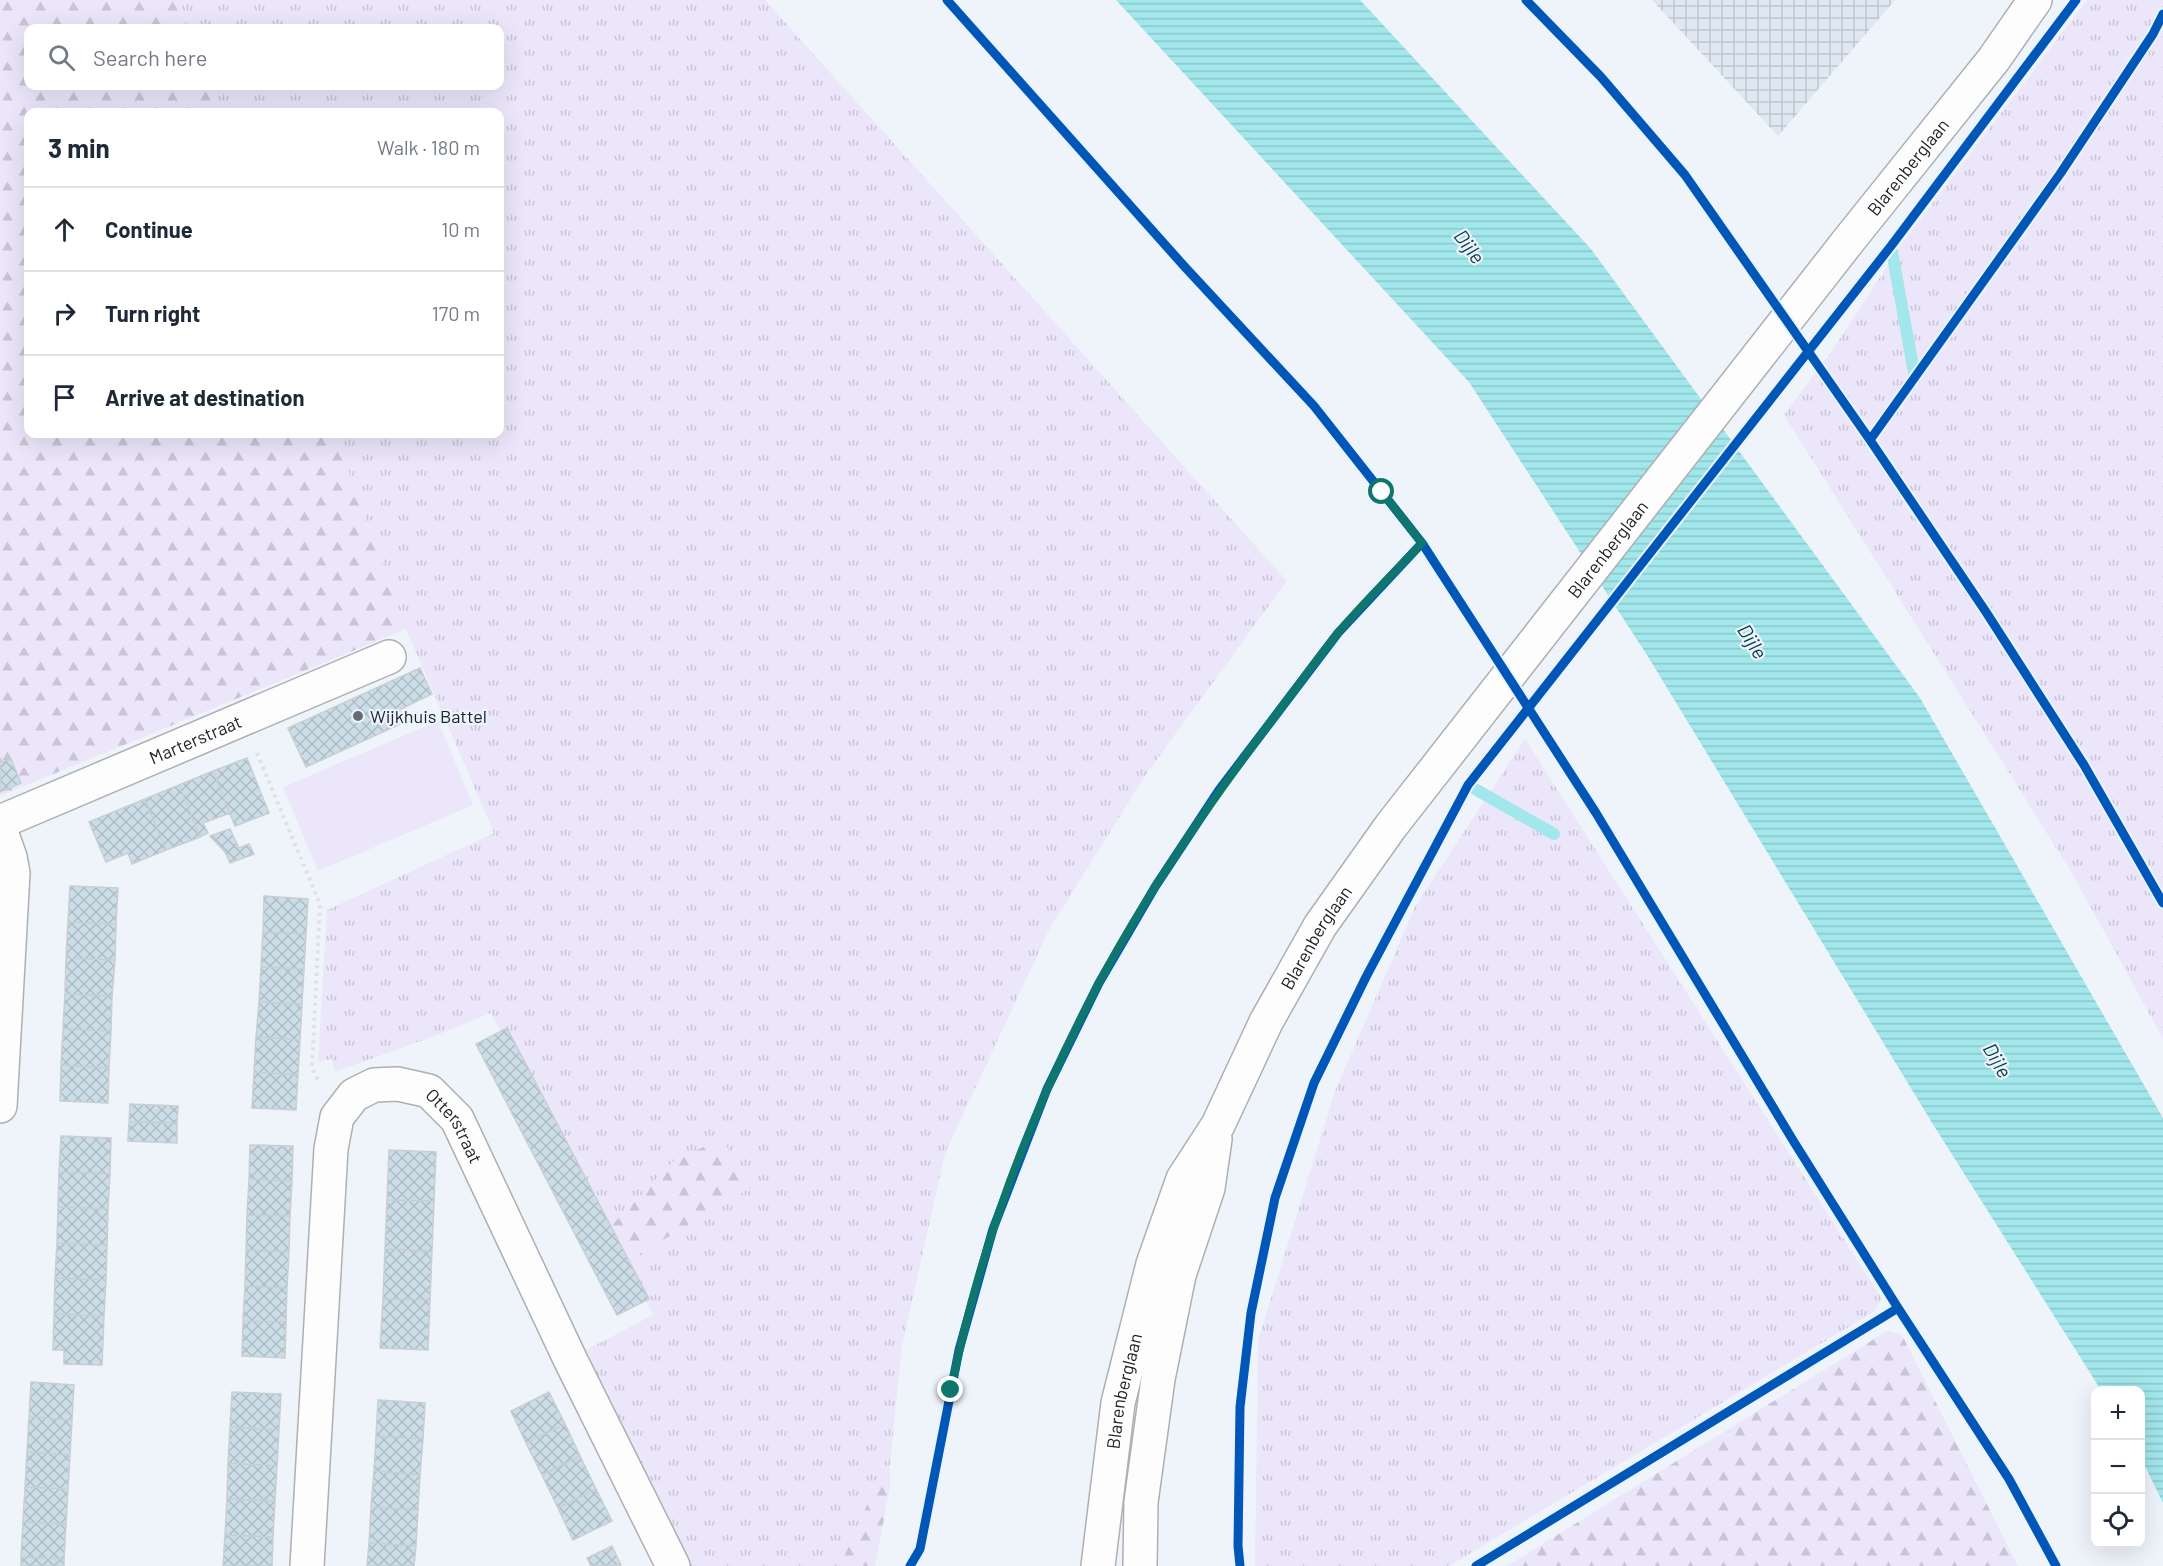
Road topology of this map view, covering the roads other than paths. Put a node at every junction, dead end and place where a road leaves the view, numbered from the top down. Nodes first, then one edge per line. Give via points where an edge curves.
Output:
1 (2035, 0) edge
2 (389, 657) dead end
3 (0, 822) edge
4 (0, 829) edge
5 (0, 1106) edge
6 (1218, 1125) junction
7 (307, 1566) edge
8 (674, 1566) edge
9 (1098, 1566) edge
10 (1140, 1566) edge

1 - 6 street, Blarenberglaan via 1994,59 1390,825 1320,926 1266,1022
2 - 3 street, Marterstraat
4 - 5 street via 13,873
6 - 9 street, Blarenberglaan via 1183,1179 1153,1264 1118,1403
6 - 10 street, Blarenberglaan via 1208,1188 1179,1275 1158,1379 1141,1502
7 - 8 street, Otterstraat via 331,1149 337,1117 354,1095 374,1085 398,1084 429,1092 457,1119 570,1359

